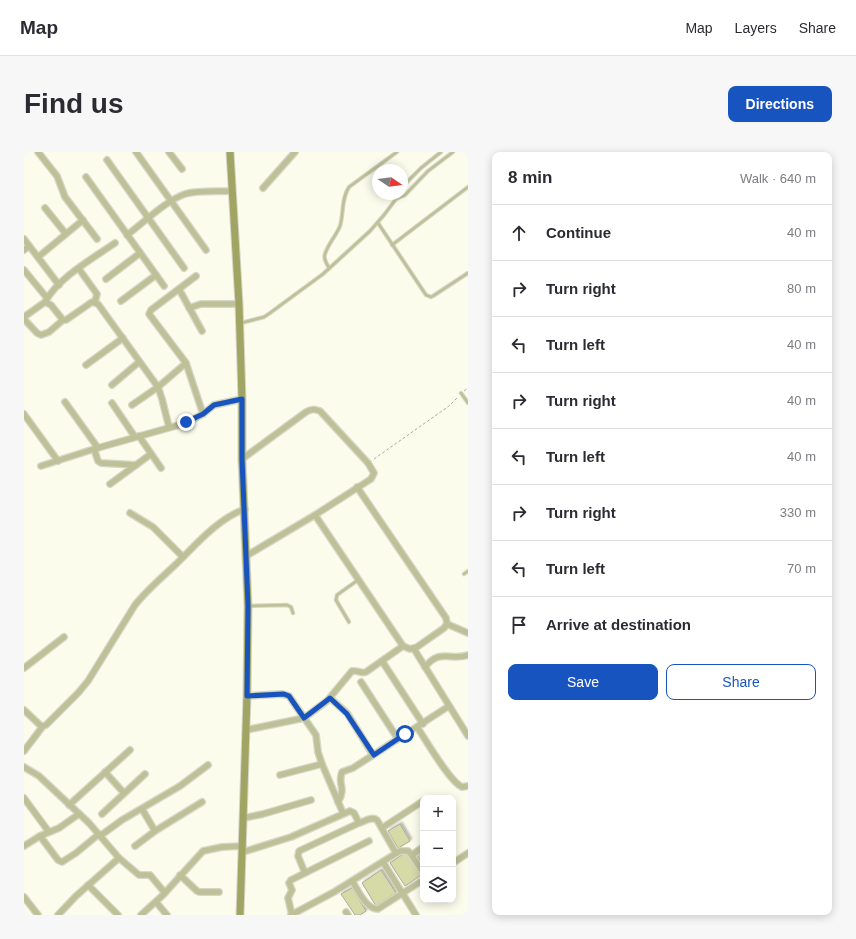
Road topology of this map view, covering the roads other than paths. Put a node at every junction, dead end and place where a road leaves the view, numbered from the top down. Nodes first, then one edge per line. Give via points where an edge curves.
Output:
1 (38, 152) edge
2 (136, 152) edge
3 (169, 152) edge
4 (230, 152) edge
5 (295, 152) edge
6 (397, 152) edge
7 (441, 152) edge
8 (453, 152) edge
9 (107, 160) dead end
10 (182, 169) dead end
11 (86, 177) dead end
12 (408, 181) edge
13 (468, 187) edge
14 (263, 188) dead end
15 (232, 192) junction
16 (408, 192) edge
17 (395, 200) edge
18 (172, 202) junction
19 (45, 208) dead end
20 (148, 218) junction
21 (83, 220) junction
22 (378, 223) junction
23 (66, 234) junction
24 (127, 235) junction
25 (24, 239) edge
26 (97, 239) dead end
27 (115, 243) dead end
28 (392, 245) junction
29 (29, 246) junction
30 (24, 250) edge
31 (206, 250) dead end
32 (140, 253) junction
33 (38, 257) junction
34 (184, 268) dead end
35 (329, 268) junction
36 (79, 269) junction
37 (24, 270) edge
38 (468, 273) edge
39 (156, 275) junction
40 (196, 276) dead end
41 (106, 279) dead end
42 (59, 284) junction
43 (164, 286) dead end
44 (179, 289) junction
45 (46, 300) junction
46 (121, 301) dead end
47 (95, 302) junction
48 (239, 304) junction
49 (189, 308) junction
50 (24, 318) edge
51 (63, 320) junction
52 (239, 323) junction
53 (202, 331) dead end
54 (122, 338) junction
55 (139, 362) junction
56 (186, 363) junction
57 (86, 365) dead end
58 (112, 384) dead end
59 (158, 387) junction
60 (461, 393) road end
61 (242, 399) junction
62 (65, 402) dead end
63 (112, 403) dead end
64 (468, 403) edge
65 (132, 405) dead end
66 (24, 414) edge
67 (203, 414) junction
68 (169, 427) junction
69 (137, 436) junction
70 (96, 448) junction
71 (151, 454) junction
72 (242, 459) junction
73 (58, 461) junction
74 (136, 465) junction
75 (40, 466) dead end
76 (161, 468) dead end
77 (110, 484) dead end
78 (357, 487) junction
79 (245, 509) junction
80 (130, 513) dead end
81 (315, 515) junction
82 (246, 556) junction
83 (183, 557) junction
84 (468, 571) edge
85 (464, 574) dead end
86 (358, 580) junction
87 (248, 606) junction
88 (293, 613) dead end
89 (349, 622) dead end
90 (446, 624) junction
91 (468, 632) edge
92 (64, 637) dead end
93 (403, 646) junction
94 (414, 649) junction
95 (468, 655) edge
96 (382, 660) junction
97 (425, 667) junction
98 (24, 668) edge
99 (361, 682) dead end
100 (247, 696) junction
101 (330, 698) junction
102 (449, 706) junction
103 (24, 710) edge
104 (304, 718) junction
105 (420, 725) junction
106 (43, 726) junction
107 (246, 730) junction
108 (468, 736) edge
109 (398, 739) junction
110 (130, 750) dead end
111 (24, 751) edge
112 (374, 755) junction
113 (322, 764) junction
114 (208, 765) dead end
115 (24, 766) edge
116 (105, 772) junction
117 (146, 774) dead end
118 (280, 775) dead end
119 (468, 786) edge
120 (124, 793) junction
121 (24, 798) edge
122 (311, 800) dead end
123 (202, 802) dead end
124 (338, 802) junction
125 (420, 803) edge
126 (69, 805) junction
127 (142, 809) junction
128 (343, 813) junction
129 (79, 814) junction
130 (102, 814) dead end
131 (244, 818) junction
132 (359, 823) junction
133 (382, 828) junction
134 (155, 831) junction
135 (49, 832) junction
136 (100, 835) junction
137 (40, 836) junction
138 (369, 841) dead end
139 (24, 846) edge
140 (135, 846) dead end
141 (243, 849) junction
142 (420, 849) edge
143 (396, 853) junction
144 (468, 853) edge
145 (412, 855) junction
146 (119, 858) junction
147 (456, 861) edge
148 (383, 862) junction
149 (420, 867) edge
150 (306, 873) junction
151 (180, 875) junction
152 (352, 881) junction
153 (420, 882) edge
154 (88, 885) junction
155 (219, 892) dead end
156 (165, 893) junction
157 (402, 893) junction
158 (24, 897) edge
159 (156, 902) junction
160 (38, 915) edge
161 (58, 915) edge
162 (118, 915) edge
163 (141, 915) edge
164 (167, 915) edge
165 (240, 915) edge
166 (292, 915) edge
167 (416, 915) edge

1 - 21 street via 57,176 65,197
2 - 18 street
3 - 10 street
4 - 15 main road
5 - 14 street
6 - 35 lane via 346,191 339,226 325,254
7 - 12 lane
8 - 16 lane via 428,171
9 - 20 street
11 - 24 street
13 - 28 lane
15 - 18 street via 186,194
15 - 48 main road
17 - 22 lane
18 - 20 street
18 - 31 street
19 - 23 street
20 - 24 street
20 - 34 street
21 - 23 street
21 - 26 street
22 - 28 lane
22 - 35 lane
23 - 33 street
24 - 32 street
25 - 29 street
27 - 36 street
28 - 38 lane via 430,297
29 - 30 street
29 - 33 street
32 - 39 street
32 - 41 street
33 - 42 street
35 - 52 lane via 264,317
36 - 42 street
36 - 47 street via 97,294
37 - 45 street
39 - 43 street
39 - 46 street
40 - 44 street
42 - 45 street
44 - 49 street
44 - 56 street via 149,314
45 - 50 street
45 - 51 street
47 - 51 street
47 - 54 street
48 - 49 street via 201,304
48 - 52 main road
49 - 53 street
50 - 51 street via 37,334 41,335 49,332
52 - 61 main road
54 - 55 street
54 - 57 street
55 - 58 street
55 - 59 street
56 - 59 street
56 - 67 street
59 - 65 street
59 - 68 street
60 - 64 lane
61 - 67 street via 214,405
61 - 72 main road
62 - 70 street
63 - 69 street
66 - 73 street
67 - 68 street
68 - 69 street
69 - 70 street
69 - 71 street
70 - 73 street
70 - 74 street via 98,461 101,463
71 - 74 street
71 - 76 street
72 - 78 street via 306,412 316,409 373,469 373,476
72 - 79 main road
73 - 75 street
74 - 77 street
78 - 81 street
78 - 90 street via 446,618
79 - 82 main road
79 - 83 street via 226,518
80 - 83 street via 153,527
81 - 82 street
81 - 86 street
82 - 87 main road
83 - 106 street via 140,599 84,686
84 - 85 lane
86 - 89 lane via 336,598
86 - 93 street
87 - 88 lane via 287,605
87 - 100 main road
90 - 91 street
90 - 94 street
92 - 98 street
93 - 94 street
93 - 96 street
94 - 97 street
95 - 97 street via 439,656
96 - 101 street via 364,673 352,671
96 - 105 street
97 - 102 street
99 - 109 street
100 - 104 street via 284,694 289,696
100 - 107 main road
101 - 104 street
101 - 112 street via 347,714
102 - 105 street
102 - 108 street
103 - 106 street
104 - 107 street
104 - 113 street via 316,735
105 - 109 street
105 - 119 street via 437,758 459,786
106 - 111 street
107 - 131 main road
109 - 112 street
110 - 116 street
112 - 124 street via 342,772 340,778 343,793
113 - 118 street
113 - 124 street
114 - 127 street
115 - 126 street via 39,776
116 - 120 street
116 - 126 street
117 - 120 street
120 - 130 street
121 - 135 street
122 - 131 street
123 - 134 street
124 - 128 street
125 - 133 street
126 - 129 street
127 - 134 street
127 - 136 street
128 - 132 street via 353,812
128 - 141 street via 291,836
129 - 135 street
129 - 136 street
131 - 141 main road
132 - 133 street via 376,819
132 - 150 street via 299,851 298,856
133 - 143 street
134 - 140 street
135 - 137 street
136 - 137 street via 62,862
136 - 146 street
137 - 139 street
138 - 150 street
141 - 151 street via 222,847 203,851
141 - 165 main road
142 - 145 street
143 - 145 street via 404,850
143 - 148 street
144 - 147 street
145 - 149 street
146 - 154 street
146 - 156 street via 140,875 150,875
148 - 152 street
148 - 157 street
150 - 166 street via 290,882 292,890 288,898
151 - 155 street via 199,892
151 - 156 street
152 - 157 street via 369,906 375,909
152 - 166 street
153 - 157 street
154 - 161 street
154 - 162 street
156 - 159 street
157 - 167 street
158 - 160 street
159 - 163 street
159 - 164 street

